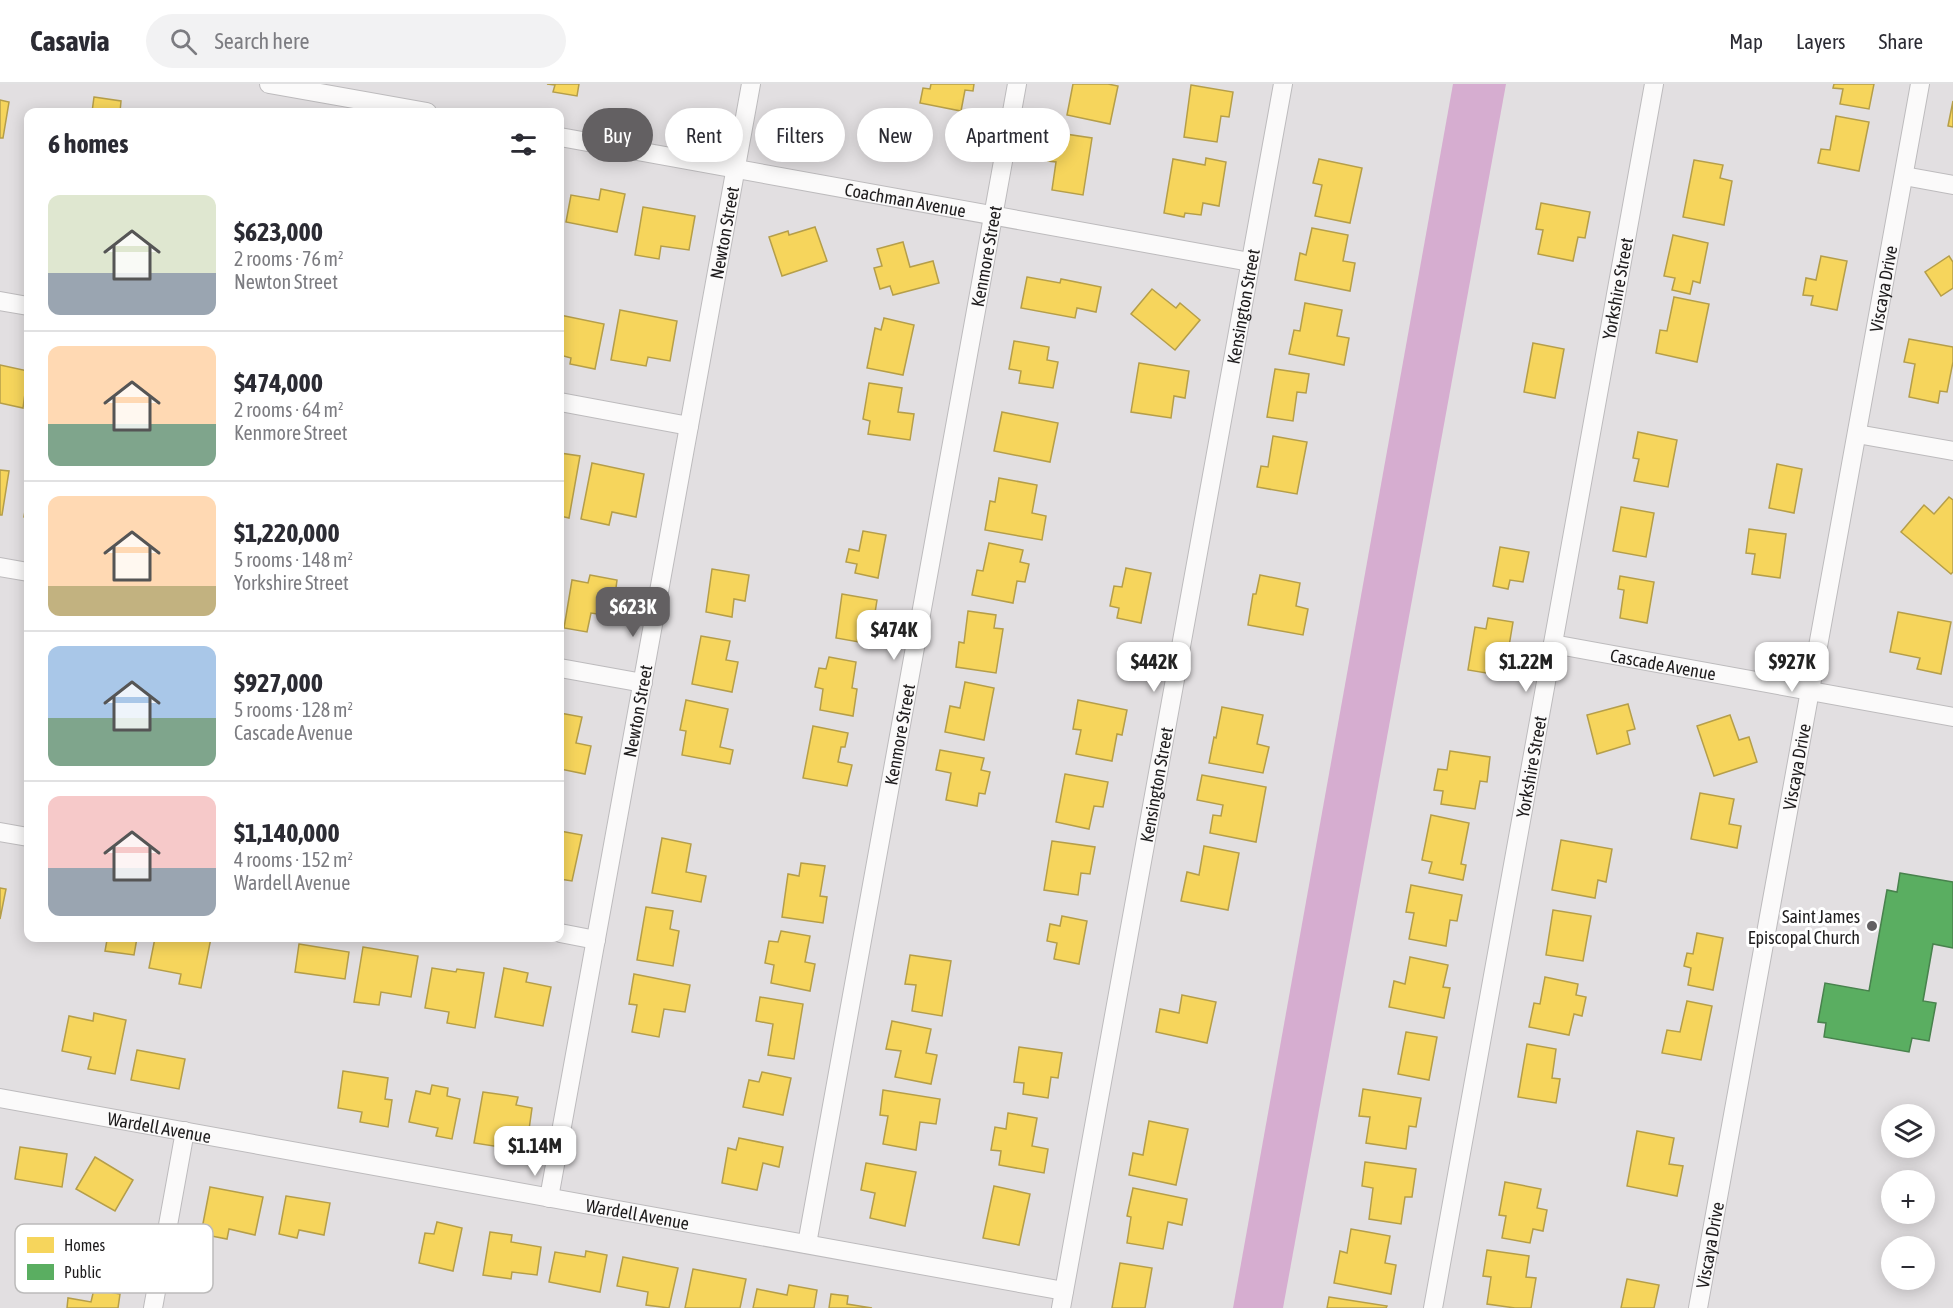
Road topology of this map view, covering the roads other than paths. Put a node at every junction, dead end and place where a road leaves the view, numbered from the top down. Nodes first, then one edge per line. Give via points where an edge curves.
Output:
1 (269, 84) edge
2 (751, 84) edge
3 (1017, 84) edge
4 (1283, 84) edge
5 (1654, 84) edge
6 (1920, 84) edge
7 (404, 108) edge
8 (564, 137) edge
9 (736, 169) junction
10 (1904, 176) junction
11 (1953, 185) edge
12 (993, 215) junction
13 (1251, 262) junction
14 (0, 301) edge
15 (24, 305) edge
16 (564, 403) edge
17 (689, 426) junction
18 (1857, 434) junction
19 (1953, 451) edge
20 (0, 567) edge
21 (24, 571) edge
22 (1553, 644) junction
23 (564, 669) edge
24 (643, 683) junction
25 (1810, 691) junction
26 (1953, 717) edge
27 (0, 832) edge
28 (24, 836) edge
29 (564, 934) edge
30 (596, 940) junction
31 (0, 1098) edge
32 (185, 1131) junction
33 (549, 1197) junction
34 (168, 1224) edge
35 (807, 1244) junction
36 (156, 1293) edge
37 (1062, 1299) edge
38 (153, 1308) edge
39 (1432, 1308) edge
40 (1698, 1308) edge

1 - 7 street
2 - 9 street, Newton Street
3 - 12 street, Kenmore Street
4 - 13 street, Kensington Street
5 - 22 street, Yorkshire Street
6 - 10 street, Viscaya Drive
8 - 9 street, Coachman Avenue
9 - 12 street, Coachman Avenue
9 - 17 street, Newton Street
10 - 11 street
10 - 18 street, Viscaya Drive
12 - 13 street, Coachman Avenue
12 - 35 street, Kenmore Street
13 - 37 street, Kensington Street
14 - 15 street
16 - 17 street
17 - 24 street, Newton Street
18 - 19 street
18 - 25 street, Viscaya Drive
20 - 21 street
22 - 25 street, Cascade Avenue
22 - 39 street, Yorkshire Street
23 - 24 street
24 - 30 street, Newton Street
25 - 26 street, Cascade Avenue
25 - 40 street, Viscaya Drive
27 - 28 street
29 - 30 street
30 - 33 street, Newton Street
31 - 32 street, Wardell Avenue
32 - 33 street, Wardell Avenue
32 - 34 street
33 - 35 street, Wardell Avenue
35 - 37 street, Wardell Avenue
36 - 38 street

